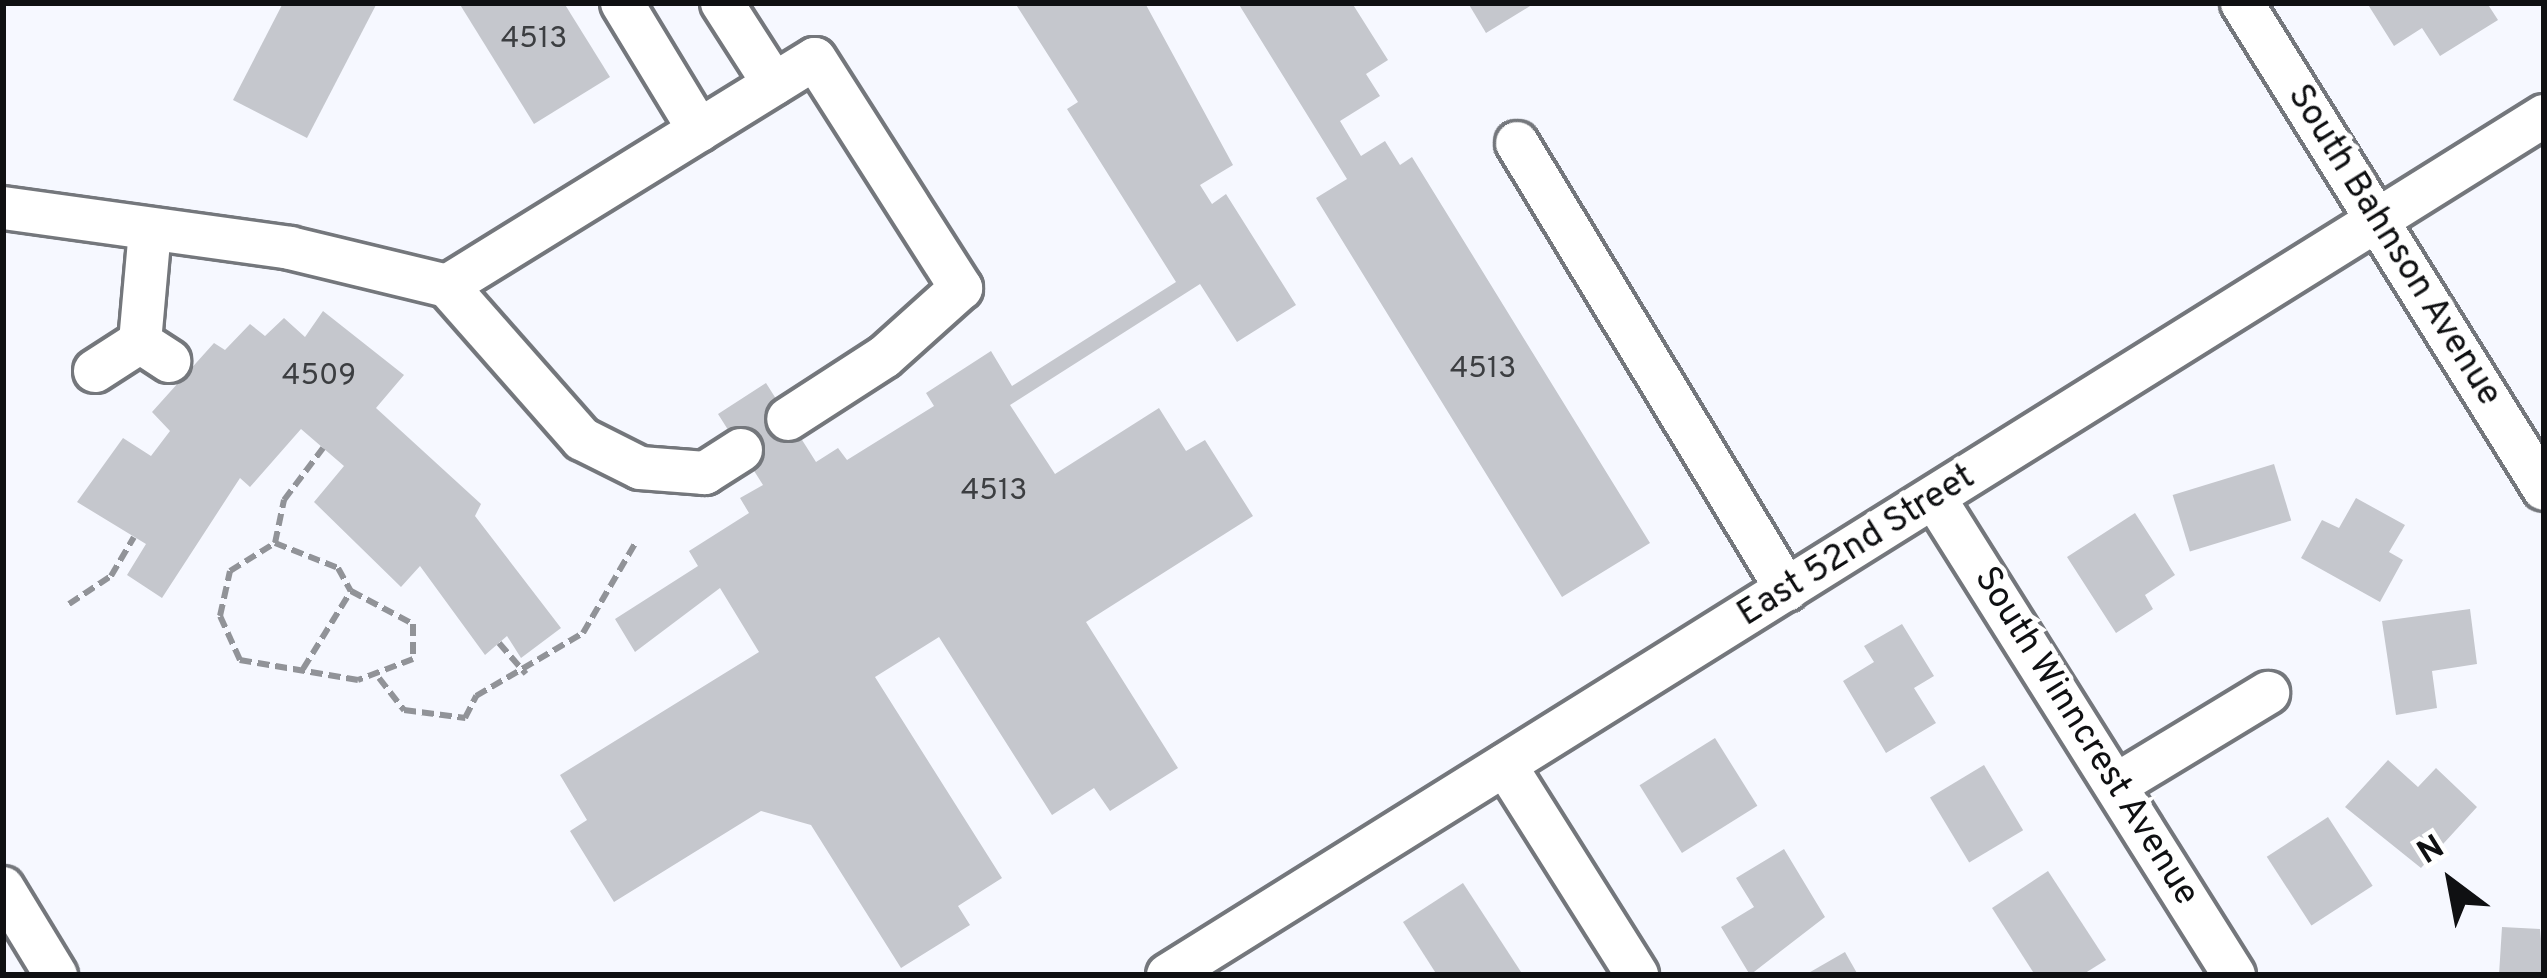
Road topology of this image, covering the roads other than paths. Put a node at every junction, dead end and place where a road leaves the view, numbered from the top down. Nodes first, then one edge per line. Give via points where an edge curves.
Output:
1 (622, 3) edge
2 (722, 3) edge
3 (2242, 3) edge
4 (774, 84) junction
5 (2544, 116) edge
6 (699, 130) junction
7 (1517, 143) dead end
8 (3, 208) edge
9 (2377, 219) junction
10 (150, 231) junction
11 (447, 286) junction
12 (95, 371) dead end
13 (788, 419) dead end
14 (741, 449) dead end
15 (2544, 489) edge
16 (1935, 499) junction
17 (1787, 590) junction
18 (2268, 693) dead end
19 (1505, 765) junction
20 (2116, 784) junction
21 (3, 888) edge
22 (56, 975) edge
23 (1168, 975) edge
24 (1637, 975) edge
25 (2234, 975) edge

1 - 6 street
2 - 4 street
3 - 9 street, South Bahnson Avenue
4 - 6 street
4 - 13 street via 815,59 961,288 884,357
5 - 9 street, East 52nd Street
6 - 11 street
7 - 17 street
8 - 10 street
9 - 15 street, South Bahnson Avenue
9 - 16 street, East 52nd Street
10 - 11 street via 290,248
10 - 12 street via 154,352
11 - 14 street via 582,439 640,468 705,473
16 - 17 street, East 52nd Street
16 - 20 street, South Winncrest Avenue
17 - 19 street, East 52nd Street
18 - 20 street
19 - 23 street, East 52nd Street
19 - 24 street
20 - 25 street, South Winncrest Avenue
21 - 22 street

